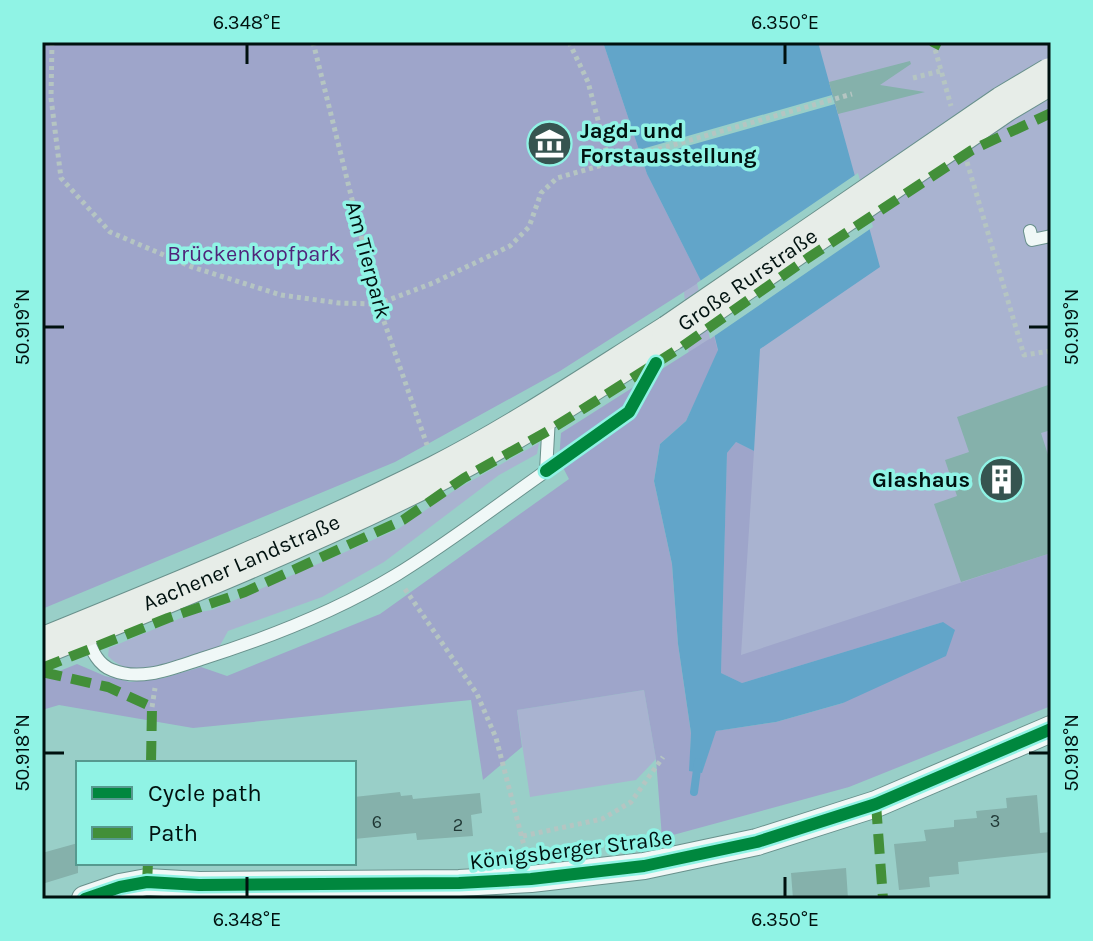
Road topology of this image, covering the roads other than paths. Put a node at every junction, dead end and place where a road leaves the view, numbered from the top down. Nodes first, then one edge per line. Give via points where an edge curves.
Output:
1 (1051, 76) edge
2 (1030, 231) dead end
3 (1051, 236) edge
4 (549, 411) junction
5 (437, 473) joint
6 (83, 630) junction
7 (42, 646) edge
8 (1051, 729) edge
9 (171, 891) edge
10 (85, 899) edge

1 - 4 main road, Große Rurstraße, bridge
2 - 3 lane via 1032,240
4 - 5 main road, Große Rurstraße
4 - 6 lane via 546,471 396,575 327,612 256,642 158,672 130,675 109,670 94,656
5 - 6 main road, Aachener Landstraße via 263,555
6 - 7 main road, Aachener Landstraße
8 - 9 street, Königsberger Straße via 876,804 757,842 644,866 531,879 199,885
9 - 10 street, Königsberger Straße via 147,882

